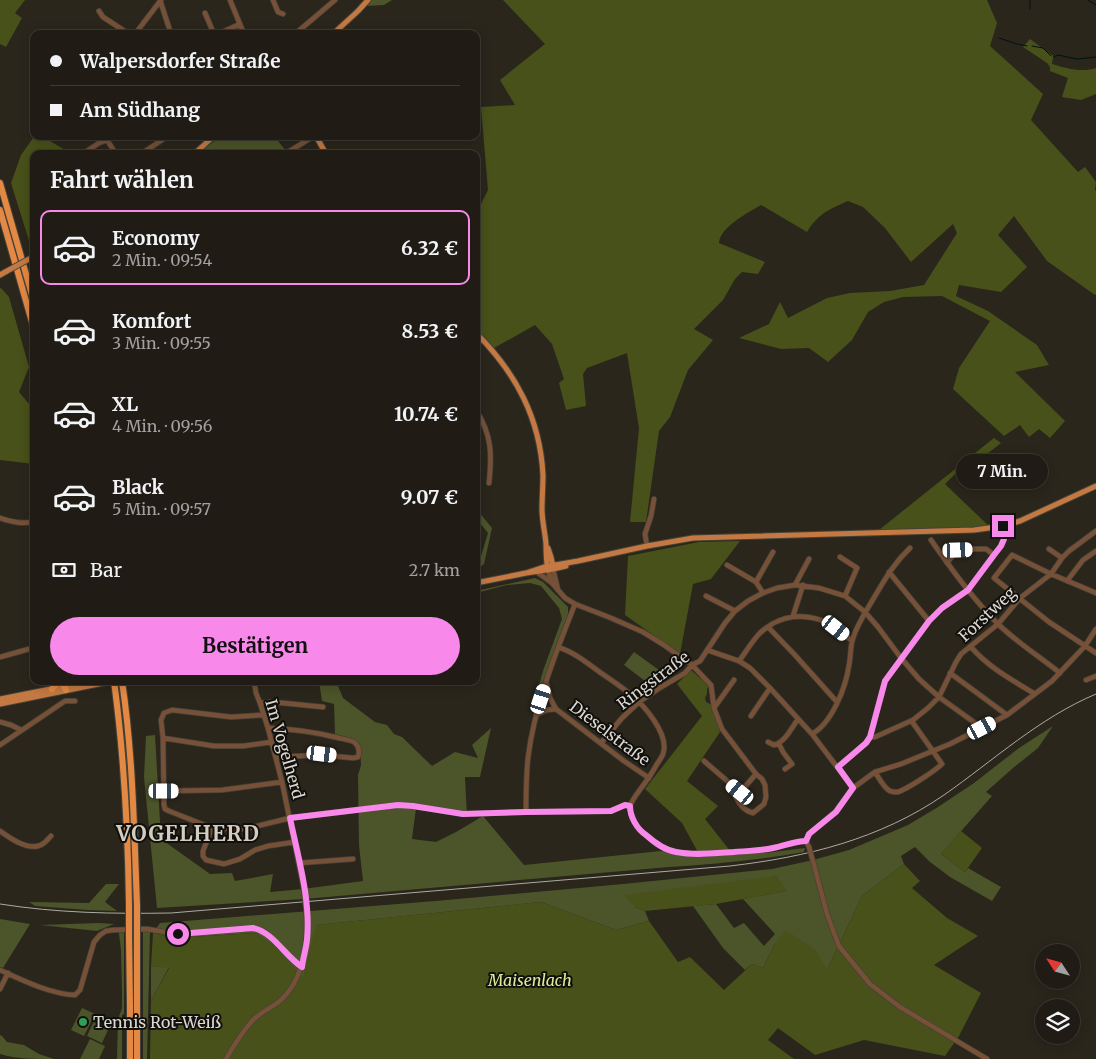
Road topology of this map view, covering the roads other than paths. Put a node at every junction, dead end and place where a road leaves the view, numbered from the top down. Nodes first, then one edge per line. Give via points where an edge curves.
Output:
1 (160, 0) edge
2 (230, 0) edge
3 (273, 0) edge
4 (334, 0) edge
5 (368, 0) edge
6 (99, 12) dead end
7 (205, 14) dead end
8 (283, 14) dead end
9 (240, 24) junction
10 (123, 30) edge
11 (138, 30) edge
12 (170, 30) edge
13 (212, 30) edge
14 (227, 30) edge
15 (242, 30) edge
16 (300, 30) edge
17 (337, 30) edge
18 (107, 140) joint
19 (162, 140) edge
20 (210, 140) edge
21 (308, 140) edge
22 (88, 150) edge
23 (113, 150) edge
24 (147, 150) edge
25 (198, 150) edge
26 (292, 150) edge
27 (0, 183) edge
28 (0, 210) edge
29 (30, 258) edge
30 (0, 275) edge
31 (30, 288) edge
32 (30, 315) edge
33 (480, 337) edge
34 (480, 417) edge
35 (489, 484) dead end
36 (1096, 486) edge
37 (654, 499) dead end
38 (0, 518) edge
39 (30, 523) edge
40 (1003, 526) junction
41 (1096, 531) edge
42 (931, 540) dead end
43 (646, 546) junction
44 (910, 548) dead end
45 (1050, 549) dead end
46 (1096, 550) edge
47 (773, 552) dead end
48 (994, 555) junction
49 (840, 557) dead end
50 (1062, 558) junction
51 (809, 559) dead end
52 (947, 563) junction
53 (727, 565) dead end
54 (550, 568) junction
55 (537, 572) junction
56 (889, 572) junction
57 (526, 573) junction
58 (1051, 574) junction
59 (1067, 581) junction
60 (480, 582) edge
61 (756, 582) junction
62 (552, 583) junction
63 (795, 585) junction
64 (802, 586) junction
65 (968, 590) junction
66 (558, 591) junction
67 (763, 593) junction
68 (1096, 593) edge
69 (706, 596) dead end
70 (845, 596) junction
71 (1020, 598) junction
72 (575, 604) junction
73 (735, 611) junction
74 (865, 612) junction
75 (793, 616) junction
76 (929, 621) junction
77 (998, 624) junction
78 (768, 626) junction
79 (1096, 629) edge
80 (852, 640) junction
81 (1085, 646) junction
82 (558, 647) junction
83 (971, 647) junction
84 (30, 648) edge
85 (707, 650) junction
86 (1096, 652) edge
87 (0, 657) edge
88 (901, 658) junction
89 (740, 662) junction
90 (692, 665) junction
91 (950, 673) junction
92 (1060, 673) junction
93 (1096, 676) edge
94 (734, 680) dead end
95 (1086, 680) dead end
96 (546, 683) junction
97 (61, 685) edge
98 (62, 685) edge
99 (115, 685) edge
100 (122, 685) edge
101 (255, 685) edge
102 (770, 688) junction
103 (52, 689) joint
104 (1035, 694) junction
105 (939, 697) junction
106 (0, 699) edge
107 (76, 701) dead end
108 (639, 702) junction
109 (837, 702) junction
110 (260, 703) junction
111 (0, 704) edge
112 (323, 707) dead end
113 (714, 708) junction
114 (556, 709) junction
115 (264, 715) junction
116 (536, 715) junction
117 (1007, 715) junction
118 (751, 716) dead end
119 (798, 719) junction
120 (913, 720) junction
121 (0, 722) edge
122 (268, 728) junction
123 (982, 728) junction
124 (21, 730) junction
125 (812, 734) junction
126 (870, 737) junction
127 (163, 738) junction
128 (272, 742) junction
129 (768, 742) dead end
130 (601, 743) junction
131 (779, 744) junction
132 (0, 745) edge
133 (932, 751) junction
134 (276, 758) junction
135 (704, 761) dead end
136 (838, 767) junction
137 (785, 769) dead end
138 (875, 772) junction
139 (756, 774) junction
140 (649, 778) junction
141 (282, 782) junction
142 (853, 788) junction
143 (164, 791) junction
144 (740, 792) junction
145 (630, 806) junction
146 (526, 812) junction
147 (290, 818) junction
148 (212, 828) junction
149 (0, 831) edge
150 (51, 836) dead end
151 (806, 841) junction
152 (295, 842) junction
153 (353, 859) dead end
154 (300, 863) junction
155 (301, 969) junction
156 (0, 970) edge
157 (8, 973) junction
158 (0, 990) edge
159 (130, 1059) edge
160 (137, 1059) edge
161 (226, 1059) edge
162 (987, 1059) edge

1 - 11 street
1 - 12 street
2 - 9 street
3 - 8 street via 278,12
4 - 16 street
5 - 17 main road
6 - 10 street
7 - 13 street
9 - 14 street
9 - 15 street
18 - 22 street
18 - 23 street
19 - 24 street
20 - 25 main road
21 - 26 street
27 - 31 highway
28 - 32 highway
29 - 30 main road, bridge
33 - 54 main road via 516,382 534,423 542,465 542,510
34 - 35 street via 491,448
36 - 40 main road
37 - 43 street via 645,534
38 - 39 street
40 - 43 main road via 974,530 693,538
40 - 48 street via 1004,539
41 - 50 street, Forstweg
42 - 52 street
43 - 54 main road
44 - 56 street
45 - 50 street
46 - 59 street via 1083,560
47 - 61 street
48 - 52 street via 986,549 958,550
48 - 65 street
49 - 70 street via 858,568
50 - 58 street, Forstweg
51 - 63 street
52 - 65 street
53 - 61 street
54 - 55 main road
54 - 57 main road
54 - 62 street
54 - 66 street
55 - 57 main road
55 - 62 street
56 - 74 street
56 - 76 street
57 - 60 main road
58 - 59 street
58 - 71 street, Forstweg
58 - 71 street via 1012,555 994,578
59 - 68 street
61 - 67 street
62 - 66 street
63 - 64 street, Ringstraße
63 - 67 street, Ringstraße
64 - 70 street, Ringstraße
64 - 75 street
65 - 76 street
65 - 77 street
66 - 72 street
67 - 73 street, Ringstraße
69 - 73 street
70 - 74 street, Ringstraße
71 - 77 street, Forstweg
71 - 81 street
72 - 82 street
72 - 90 street via 643,632
73 - 85 street, Ringstraße
74 - 80 street
74 - 88 street, Ringstraße
75 - 78 street
75 - 80 street via 821,620
76 - 88 street
77 - 83 street, Forstweg
77 - 92 street
78 - 89 street
78 - 109 street
79 - 81 street
80 - 109 street via 845,685
81 - 86 street
81 - 92 street
82 - 96 street
82 - 108 street via 579,657
83 - 91 street, Forstweg via 961,654
83 - 104 street via 994,668
84 - 87 street
85 - 89 street
85 - 90 street, Ringstraße via 700,661
88 - 105 street, Ringstraße
88 - 126 street via 884,685
89 - 102 street
90 - 108 street, Ringstraße via 685,673
90 - 113 street via 711,685
91 - 105 street, Forstweg
91 - 117 street
92 - 104 street
93 - 95 street
94 - 113 street
96 - 114 street, Dieselstraße
96 - 116 street
97 - 111 main road
98 - 103 highway
99 - 159 highway, bridge via 126,800
100 - 160 highway, bridge via 133,793
101 - 110 street, Im Vogelherd
102 - 118 street
102 - 119 street
103 - 106 main road
104 - 117 street
105 - 120 street
105 - 123 street, Ringstraße
107 - 124 street via 65,700
108 - 130 street, Ringstraße
108 - 140 street via 664,740 663,754
109 - 125 street via 823,726
110 - 112 street
110 - 115 street, Im Vogelherd
113 - 139 street via 722,729
114 - 116 street, Dieselstraße
114 - 130 street, Dieselstraße
115 - 122 street, Im Vogelherd
115 - 127 street via 231,718 172,710 164,713 161,720
116 - 146 street via 528,758
117 - 123 street
119 - 125 street
119 - 131 street
120 - 126 street
120 - 133 street
121 - 124 street
122 - 128 street, Im Vogelherd
122 - 134 street via 328,735 354,742 360,752 353,758 322,754
123 - 133 street
124 - 132 street
125 - 136 street
126 - 136 street
127 - 128 street via 214,746
127 - 143 street
128 - 134 street, Im Vogelherd
129 - 131 street via 774,746
130 - 140 street, Dieselstraße
131 - 137 street via 792,764
133 - 138 street
133 - 138 street via 942,764 898,792 887,790
134 - 141 street, Im Vogelherd
135 - 144 street
136 - 142 street
138 - 142 street
139 - 144 street
139 - 144 street via 765,785 764,804 753,813 748,812 737,800
140 - 145 street
141 - 143 street via 222,790
141 - 147 street, Im Vogelherd
142 - 151 street via 836,812 809,834
143 - 148 street via 164,805 169,811
145 - 146 street via 611,811
145 - 151 street via 632,817 642,832 663,848 676,852 702,854 753,850
146 - 147 street via 463,814 398,805
147 - 148 street via 245,829
147 - 152 street, Im Vogelherd
148 - 152 street via 203,856 206,860 224,864 255,850
149 - 150 street via 23,844 36,847
151 - 162 street, bridge via 836,940 870,984 900,1007
152 - 154 street, Im Vogelherd
153 - 154 street
154 - 155 street, Im Vogelherd, bridge via 307,920
155 - 157 street via 268,934 253,928 178,934 122,929 106,931 94,942 80,990 75,994 50,990
155 - 161 street via 286,994 254,1019
156 - 157 street
157 - 158 street

